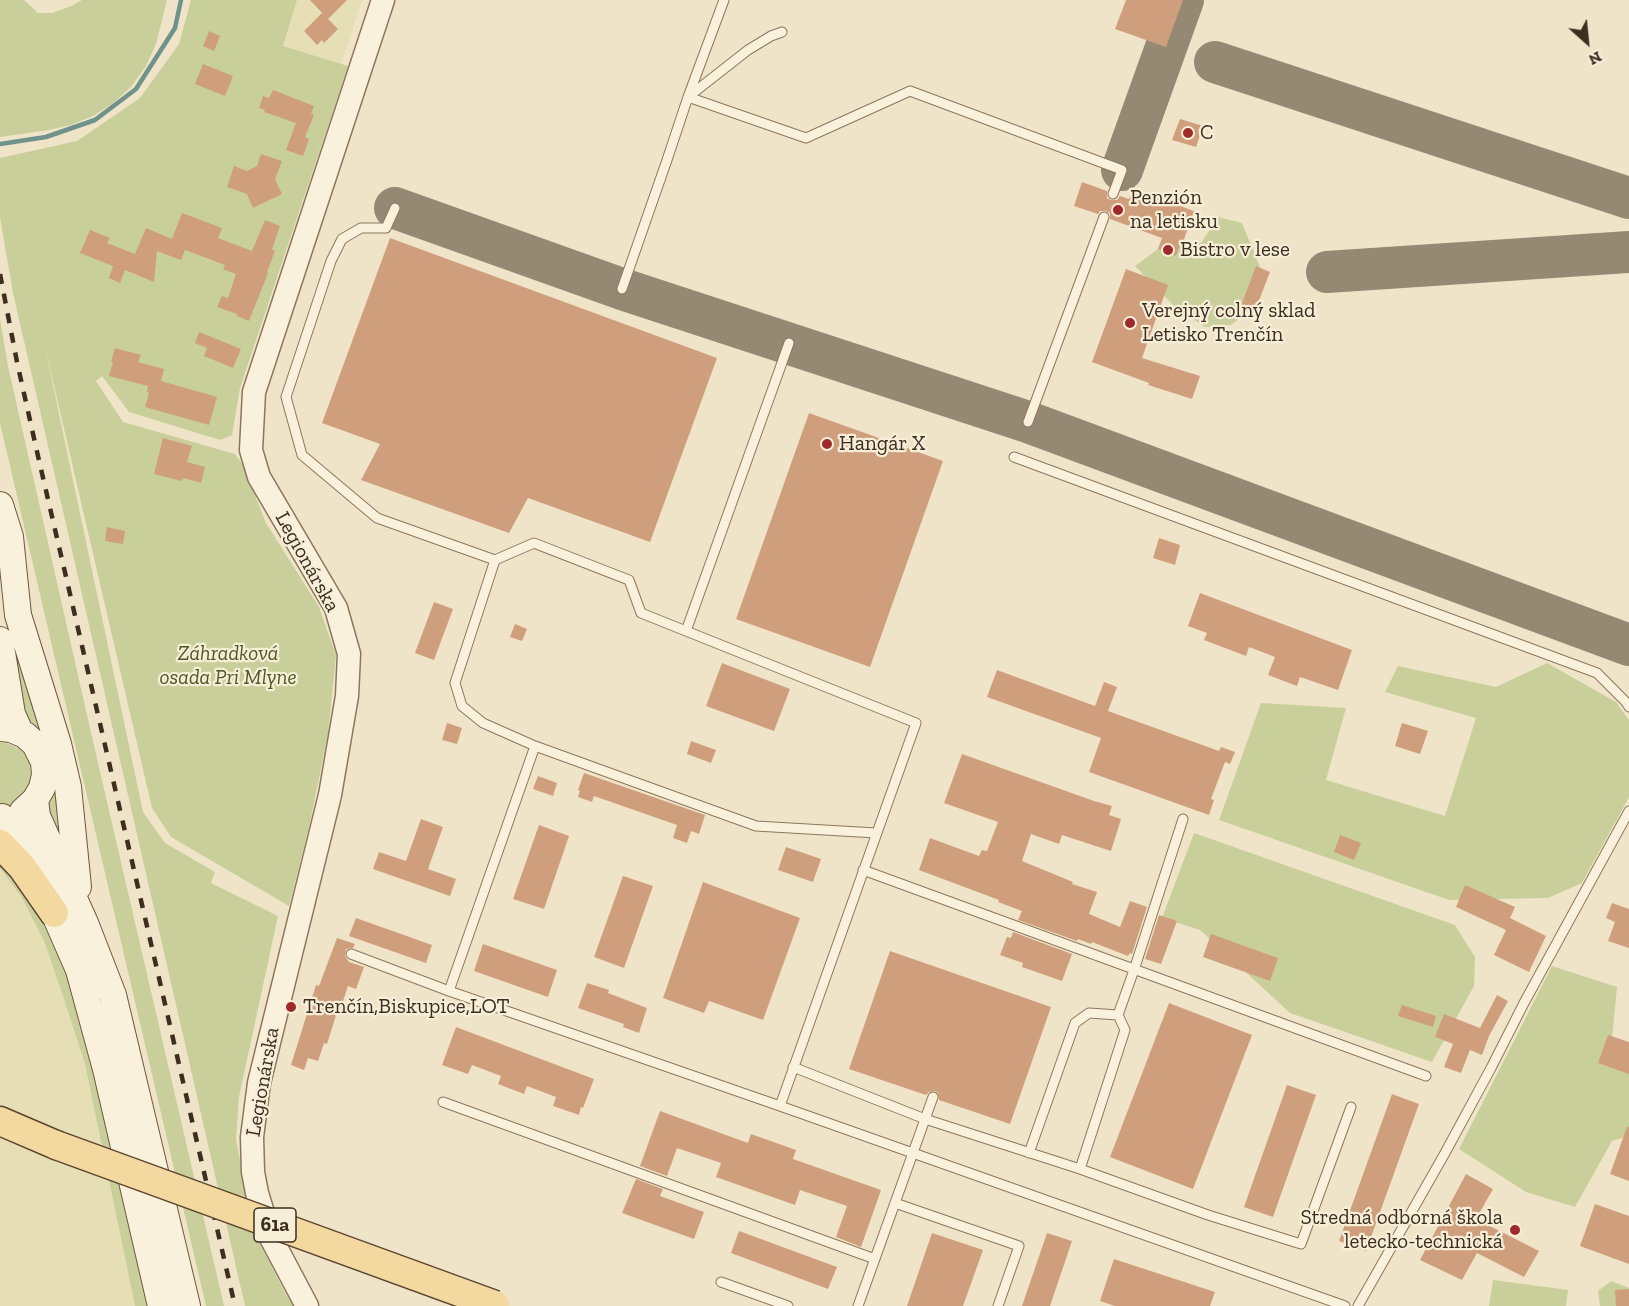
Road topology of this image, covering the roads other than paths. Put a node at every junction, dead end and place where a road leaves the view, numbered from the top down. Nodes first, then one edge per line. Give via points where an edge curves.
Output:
1 (383, 0) edge
2 (724, 0) edge
3 (782, 32) dead end
4 (688, 97) junction
5 (1113, 194) dead end
6 (395, 208) dead end
7 (1104, 217) dead end
8 (622, 289) dead end
9 (789, 343) dead end
10 (1028, 422) dead end
11 (1014, 457) dead end
12 (0, 505) edge
13 (495, 560) junction
14 (686, 632) junction
15 (0, 640) edge
16 (1629, 707) edge
17 (10, 730) edge
18 (535, 746) junction
19 (35, 800) junction
20 (1629, 811) edge
21 (1183, 819) dead end
22 (1, 826) edge
23 (876, 833) junction
24 (863, 870) junction
25 (54, 913) joint
26 (85, 923) junction
27 (351, 954) dead end
28 (1134, 970) junction
29 (448, 991) junction
30 (1118, 1015) junction
31 (793, 1067) junction
32 (1426, 1076) dead end
33 (933, 1097) dead end
34 (443, 1102) dead end
35 (780, 1106) junction
36 (1351, 1107) dead end
37 (925, 1119) junction
38 (0, 1121) edge
39 (0, 1128) edge
40 (56, 1145) junction
41 (1029, 1153) junction
42 (914, 1154) junction
43 (1080, 1169) junction
44 (896, 1203) junction
45 (875, 1259) junction
46 (721, 1281) dead end
47 (161, 1306) edge
48 (187, 1306) edge
49 (307, 1306) edge
50 (495, 1306) edge
51 (788, 1306) edge
52 (858, 1306) edge
53 (998, 1306) edge
54 (1345, 1306) edge
55 (1358, 1306) edge

1 - 49 street, Legionárska via 254,392 251,450 259,477 336,608 349,654 347,696 330,795 259,1083 252,1137 253,1172 270,1236
2 - 4 lane
3 - 4 lane via 748,50
4 - 5 lane via 806,138 910,91 1122,170
4 - 8 lane
6 - 13 lane via 386,228 361,228 342,239 331,261 286,397 302,455 377,518
7 - 10 lane
9 - 14 lane
11 - 16 lane via 1597,673
12 - 26 main road via 10,537 18,615 68,787
13 - 14 lane via 534,543 629,580 641,613
13 - 18 lane via 455,682 462,706 483,723
14 - 23 lane via 916,723
15 - 17 main road via 12,714
17 - 19 main road via 35,744 44,762 44,782
18 - 23 lane via 756,826
18 - 29 lane
19 - 22 main road
19 - 26 main road via 37,816
20 - 55 lane
21 - 28 lane
22 - 25 main road via 22,867
23 - 24 lane
24 - 28 lane
24 - 31 lane
25 - 47 main road via 79,970 106,1069
26 - 48 main road via 112,995
27 - 29 lane
28 - 30 lane
28 - 32 lane
29 - 35 lane
30 - 41 lane via 1089,1013 1075,1023
30 - 43 lane via 1125,1030
31 - 35 lane
31 - 37 lane
33 - 37 lane
34 - 45 lane
35 - 42 lane
36 - 43 lane via 1301,1244
37 - 41 lane
37 - 42 lane
38 - 40 main road, 61a
39 - 40 main road, 61a
40 - 50 main road, 61a, bridge
41 - 43 lane
42 - 44 lane
42 - 54 lane
44 - 45 lane
44 - 53 lane via 1019,1246
45 - 52 lane
46 - 51 lane

